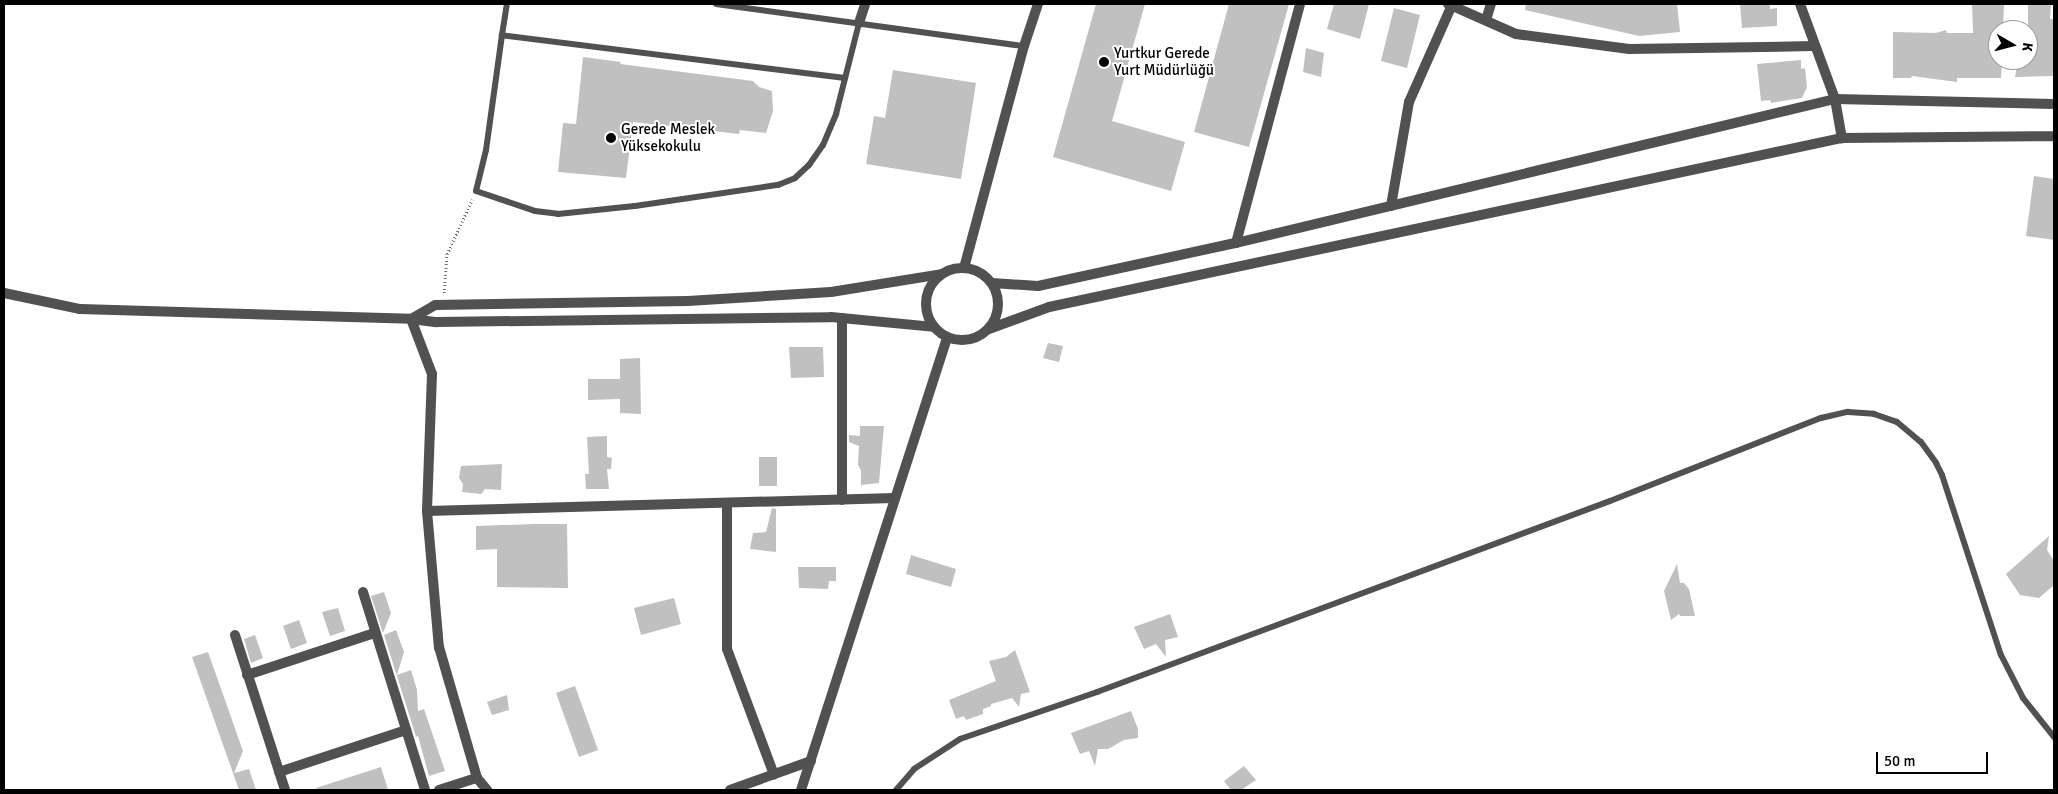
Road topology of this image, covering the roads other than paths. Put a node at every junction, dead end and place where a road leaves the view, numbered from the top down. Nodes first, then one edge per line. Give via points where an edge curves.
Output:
1 (506, 4) edge
2 (716, 4) edge
3 (865, 4) edge
4 (1038, 4) edge
5 (1300, 4) edge
6 (1492, 4) edge
7 (1800, 4) edge
8 (1450, 5) edge
9 (1486, 20) junction
10 (859, 23) junction
11 (502, 35) junction
12 (1024, 46) junction
13 (1814, 46) junction
14 (845, 78) junction
15 (1835, 99) junction
16 (2054, 104) edge
17 (2054, 136) edge
18 (1842, 138) junction
19 (1391, 206) junction
20 (1236, 243) junction
21 (964, 268) junction
22 (942, 274) junction
23 (992, 283) junction
24 (4, 293) edge
25 (842, 318) junction
26 (411, 319) junction
27 (934, 327) junction
28 (989, 329) junction
29 (947, 337) junction
30 (895, 498) junction
31 (842, 500) junction
32 (727, 503) junction
33 (427, 511) junction
34 (363, 592) dead end
35 (375, 633) junction
36 (234, 635) dead end
37 (247, 675) junction
38 (406, 730) junction
39 (2054, 737) edge
40 (811, 761) junction
41 (279, 772) junction
42 (774, 774) junction
43 (477, 778) junction
44 (285, 790) edge
45 (426, 790) edge
46 (439, 790) edge
47 (487, 790) edge
48 (730, 790) edge
49 (802, 790) edge
50 (896, 790) edge

1 - 11 lane
2 - 10 lane
3 - 10 street
4 - 12 street
5 - 20 street
6 - 9 street
7 - 13 street
8 - 9 street
8 - 19 street via 1409,102
9 - 13 street via 1516,34 1629,49
10 - 12 lane
10 - 14 lane
11 - 14 lane
11 - 14 lane via 486,150 476,192 535,211 558,214 778,185 795,178 809,166 824,145
12 - 21 street
13 - 15 street
15 - 16 street
15 - 18 street
15 - 19 street
17 - 18 street
18 - 28 street via 1049,307
19 - 20 street
20 - 23 street via 1038,286
21 - 22 street
21 - 23 street via 975,270
22 - 26 street via 812,294 688,301 436,304
22 - 27 street via 933,282 926,305
23 - 28 street via 998,306
24 - 26 street via 80,309
25 - 26 street via 437,322
25 - 27 street
25 - 31 street
26 - 33 street via 432,374
27 - 29 street
28 - 29 street via 969,340
29 - 30 street
30 - 31 street
30 - 40 street
31 - 32 street
32 - 33 street
32 - 42 street via 726,649
33 - 43 street via 439,647
34 - 35 street
35 - 37 street
35 - 38 street
36 - 37 street
37 - 41 street
38 - 41 street
38 - 45 street
39 - 50 lane via 2023,698 2001,655 1936,463 1920,442 1897,422 1874,414 1848,412 1821,418 1097,692 960,739 914,769
40 - 42 street
40 - 49 street
41 - 44 street
42 - 48 street
43 - 46 street
43 - 47 street

